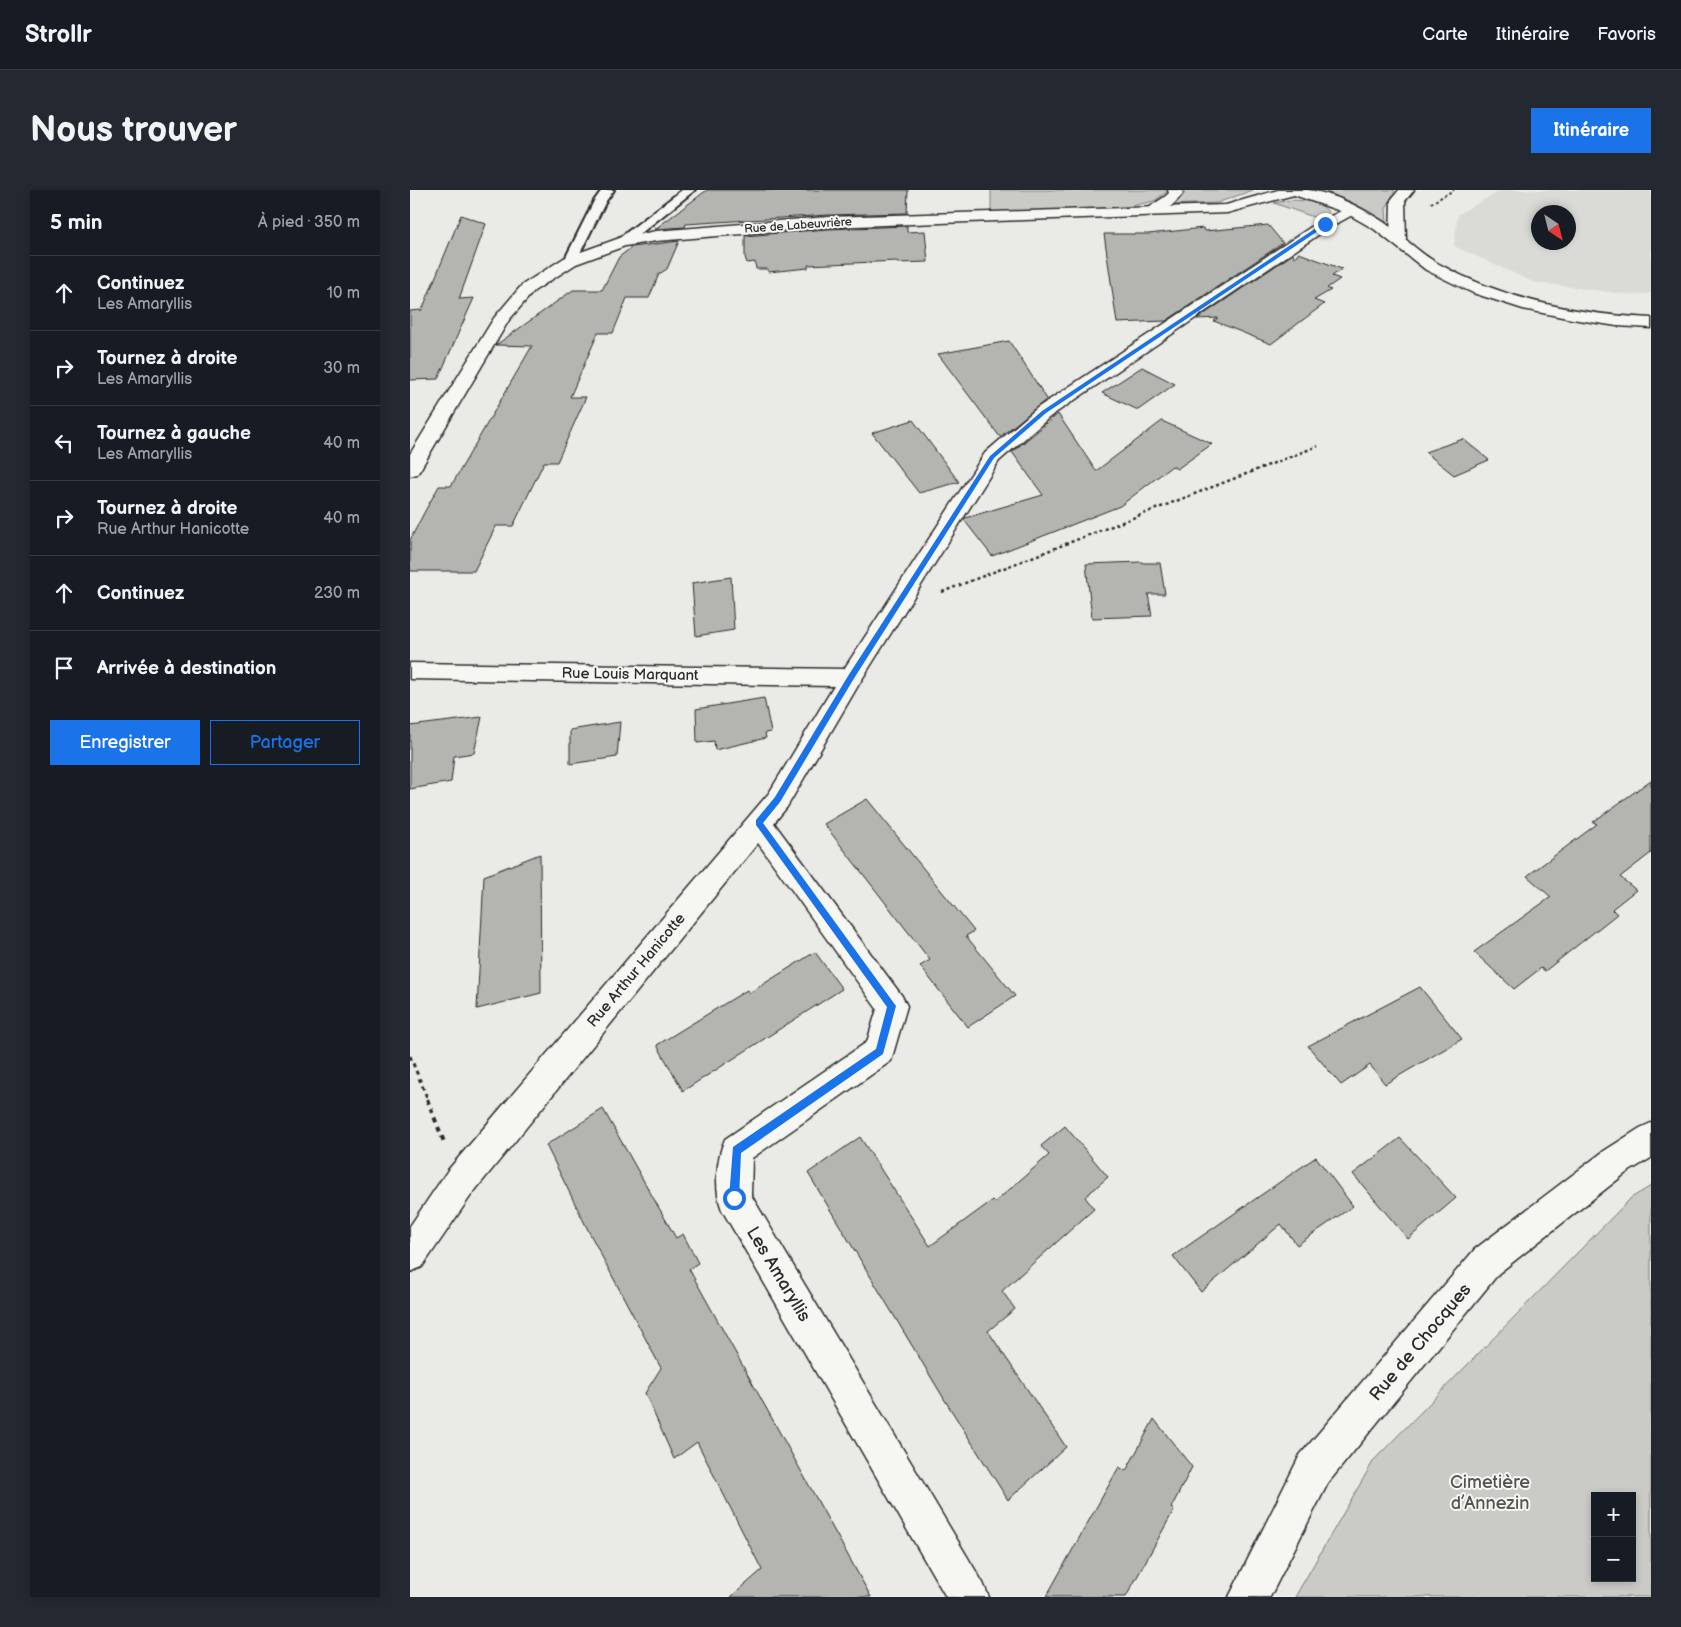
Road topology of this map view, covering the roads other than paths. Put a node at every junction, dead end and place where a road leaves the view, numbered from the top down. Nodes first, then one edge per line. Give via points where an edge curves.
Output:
1 (608, 190) edge
2 (689, 190) edge
3 (1175, 190) edge
4 (1294, 190) edge
5 (1407, 190) edge
6 (1351, 210) junction
7 (1154, 211) junction
8 (1398, 240) junction
9 (622, 242) junction
10 (570, 261) junction
11 (1651, 323) edge
12 (410, 470) edge
13 (410, 671) edge
14 (851, 678) junction
15 (758, 822) junction
16 (1651, 1139) edge
17 (410, 1255) edge
18 (969, 1597) edge
19 (1249, 1597) edge

1 - 10 lane
2 - 9 lane
3 - 7 street via 1170,200
4 - 6 street
4 - 7 street, Rue de Labeuvrière via 1227,209
5 - 8 street via 1398,200
6 - 8 street
6 - 14 street, Rue Arthur Hanicotte via 1314,231 1044,412 992,457
7 - 9 street, Rue de Labeuvrière via 828,222 656,236
8 - 11 street via 1432,267 1479,290 1572,314
9 - 10 street, Rue de Labeuvrière
10 - 12 street, Rue de Labeuvrière via 528,288 502,318
13 - 14 street, Rue Louis Marquant
14 - 15 street, Rue Arthur Hanicotte via 778,800
15 - 17 street, Rue Arthur Hanicotte via 460,1182
15 - 18 street, Les Amaryllis via 892,1006 880,1051 736,1150 734,1198
16 - 19 street, Rue de Chocques via 1615,1162 1487,1261 1314,1469

